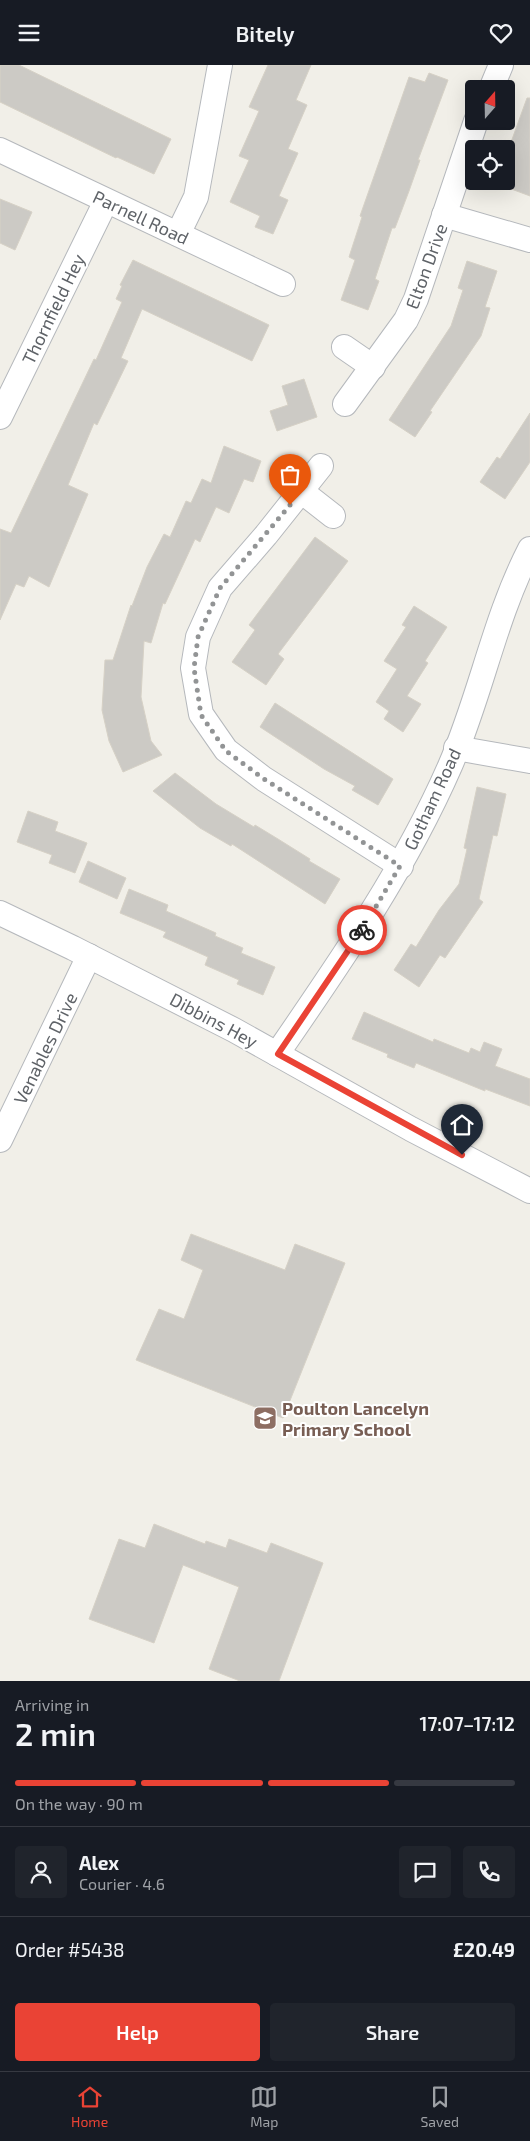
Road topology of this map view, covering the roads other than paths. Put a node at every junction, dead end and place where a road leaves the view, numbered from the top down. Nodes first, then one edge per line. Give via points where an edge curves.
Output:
1 (220, 65) edge
2 (501, 65) edge
3 (495, 80) edge
4 (473, 130) edge
5 (0, 150) edge
6 (106, 201) junction
7 (444, 215) junction
8 (178, 235) junction
9 (530, 240) edge
10 (283, 285) dead end
11 (344, 347) dead end
12 (373, 367) junction
13 (345, 403) dead end
14 (0, 417) edge
15 (321, 466) dead end
16 (302, 491) junction
17 (333, 516) dead end
18 (530, 549) edge
19 (456, 748) junction
20 (530, 761) edge
21 (400, 866) junction
22 (0, 913) edge
23 (89, 956) junction
24 (278, 1054) junction
25 (0, 1140) edge
26 (530, 1191) edge

1 - 8 street via 196,197
2 - 3 street
4 - 7 street, Elton Drive
5 - 6 street, Parnell Road
6 - 8 street, Parnell Road
6 - 14 street, Thornfield Hey
7 - 9 street, Elton Drive
7 - 12 street, Elton Drive via 416,299 406,320
8 - 10 street, Parnell Road
11 - 12 street
12 - 13 street, Elton Drive
15 - 16 street
16 - 17 street
16 - 21 street via 220,588 198,637 194,668 201,715 226,751
18 - 19 street, Gotham Road via 503,610
19 - 20 street
19 - 21 street, Gotham Road via 451,765
21 - 24 street, Gotham Road via 359,935
22 - 23 street, Dibbins Hey
23 - 24 street, Dibbins Hey
23 - 25 street, Venables Drive
24 - 26 street, Dibbins Hey via 410,1129

